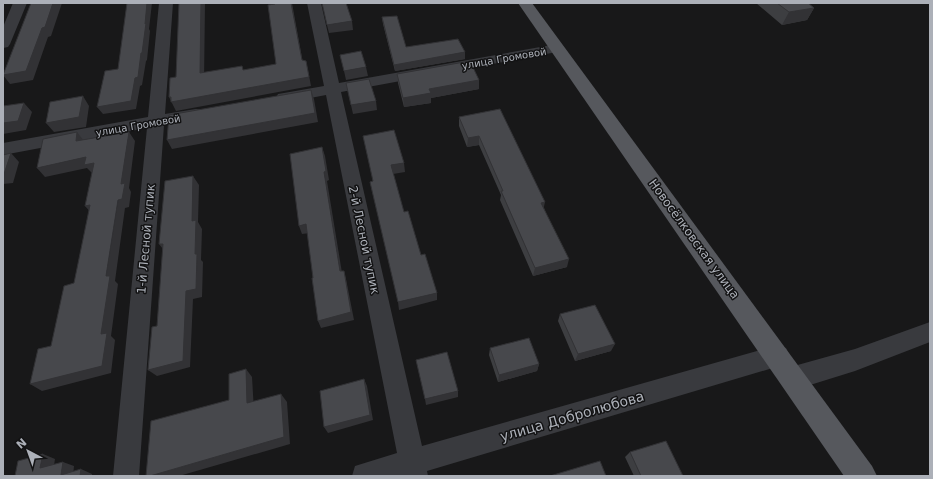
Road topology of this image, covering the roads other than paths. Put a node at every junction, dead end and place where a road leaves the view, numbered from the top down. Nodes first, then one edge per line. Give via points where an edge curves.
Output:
1 (20, 3) edge
2 (166, 3) edge
3 (314, 3) edge
4 (525, 3) edge
5 (3, 44) edge
6 (557, 48) junction
7 (331, 89) junction
8 (270, 100) edge
9 (209, 112) edge
10 (156, 121) junction
11 (3, 149) edge
12 (930, 332) edge
13 (778, 356) junction
14 (794, 378) junction
15 (413, 469) edge
16 (126, 476) edge
17 (365, 476) edge
18 (862, 476) edge

1 - 5 street
2 - 10 street, 1-й Лесной тупик
3 - 7 street, 2-й Лесной тупик
4 - 6 main road, Новосёлковская улица
6 - 7 street, улица Громовой
6 - 13 main road, Новосёлковская улица
7 - 8 street, улица Громовой
7 - 15 street, 2-й Лесной тупик
9 - 10 street, улица Громовой
10 - 11 street, улица Громовой
10 - 16 street, 1-й Лесной тупик
12 - 14 street via 855,360
13 - 14 main road, Новосёлковская улица
13 - 15 street, улица Добролюбова
14 - 18 main road, Новосёлковская улица
15 - 17 street, улица Добролюбова

